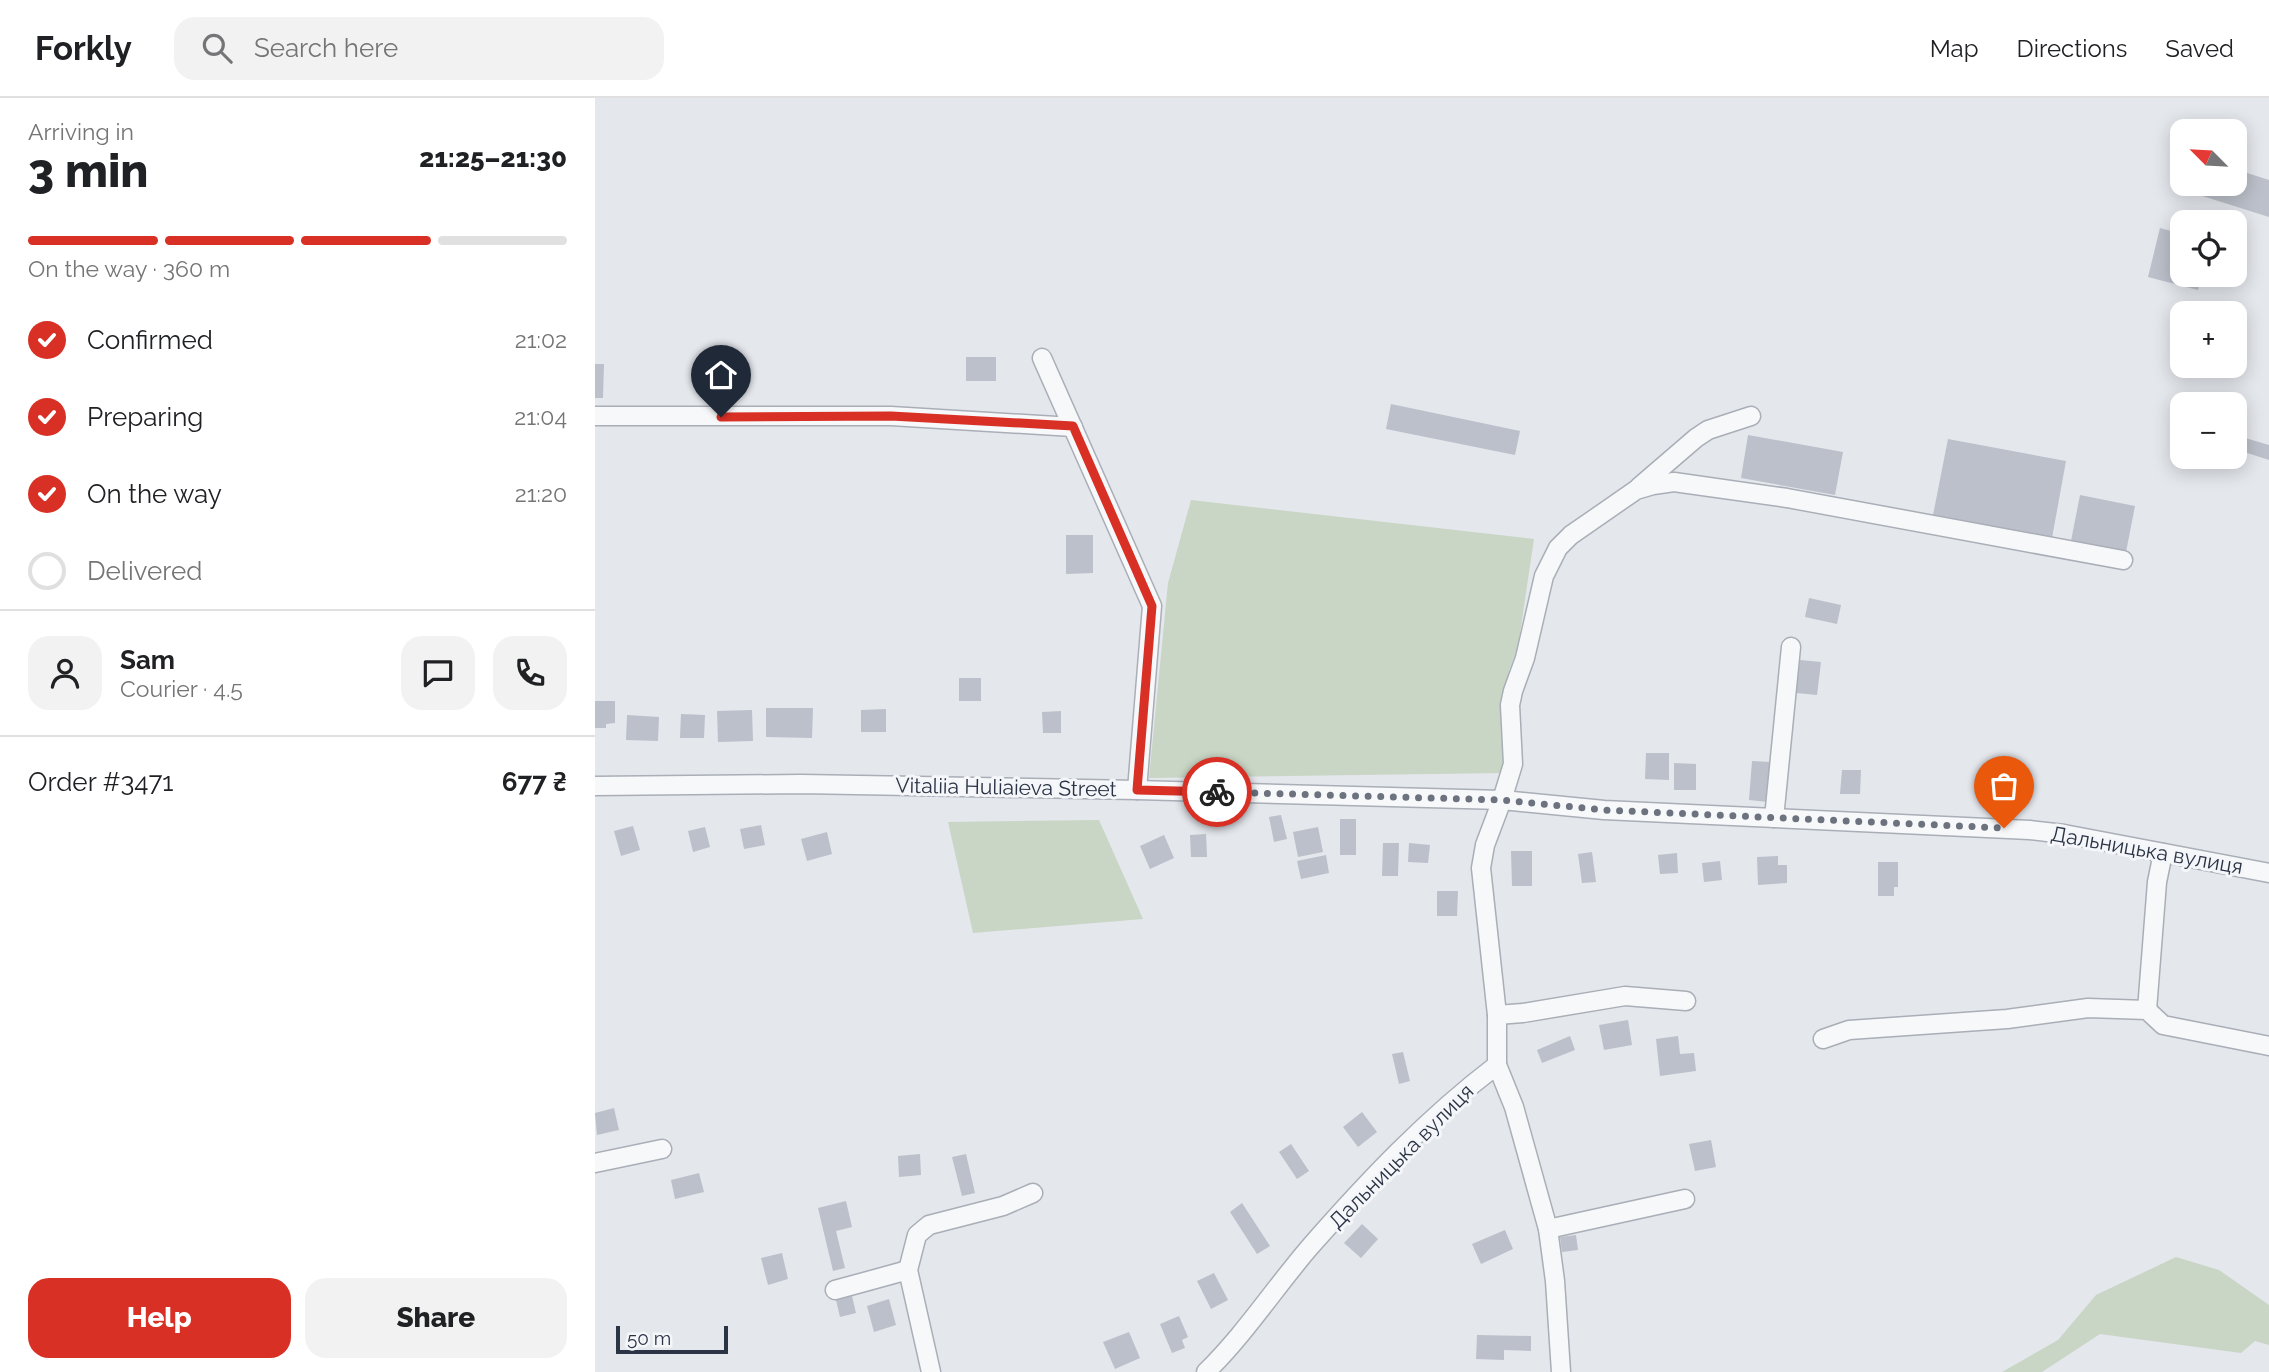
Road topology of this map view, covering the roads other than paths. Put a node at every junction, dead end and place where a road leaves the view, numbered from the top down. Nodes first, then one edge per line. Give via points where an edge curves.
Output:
1 (1042, 358) dead end
2 (595, 416) edge
3 (1751, 416) dead end
4 (1073, 426) junction
5 (1636, 490) junction
6 (2123, 560) dead end
7 (1791, 647) dead end
8 (595, 786) edge
9 (1137, 790) junction
10 (1502, 800) junction
11 (1774, 818) junction
12 (2163, 853) junction
13 (2269, 873) edge
14 (1686, 1001) dead end
15 (2147, 1010) junction
16 (1497, 1015) junction
17 (1823, 1039) dead end
18 (2269, 1046) edge
19 (1497, 1065) junction
20 (662, 1149) dead end
21 (595, 1163) edge
22 (1033, 1192) dead end
23 (1685, 1199) dead end
24 (1548, 1229) junction
25 (908, 1270) junction
26 (835, 1290) dead end
27 (931, 1372) edge
28 (1206, 1372) edge
29 (1561, 1372) edge

1 - 4 street
2 - 4 street via 891,416
3 - 5 street via 1708,430
4 - 9 street via 1152,606
5 - 6 street via 1674,482 1787,498
5 - 10 street via 1571,535 1558,548 1544,576 1510,705 1513,764
7 - 11 street
8 - 9 street, Vitaliia Huliaieva Street via 801,783
9 - 10 street, Vitaliia Huliaieva Street
10 - 11 street, Дальницька вулиця
10 - 16 street via 1481,867
11 - 12 street, Дальницька вулиця via 2030,830
12 - 13 street, Дальницька вулиця
12 - 15 street
14 - 16 street via 1625,996
15 - 17 street via 2088,1007 2007,1019 1849,1030
15 - 18 street via 2164,1025
16 - 19 street
19 - 24 street via 1514,1107
19 - 28 street, Дальницька вулиця via 1426,1125 1377,1175
20 - 21 street
22 - 25 street via 1003,1206 929,1225 914,1243
23 - 24 street
24 - 29 street
25 - 26 street
25 - 27 street

